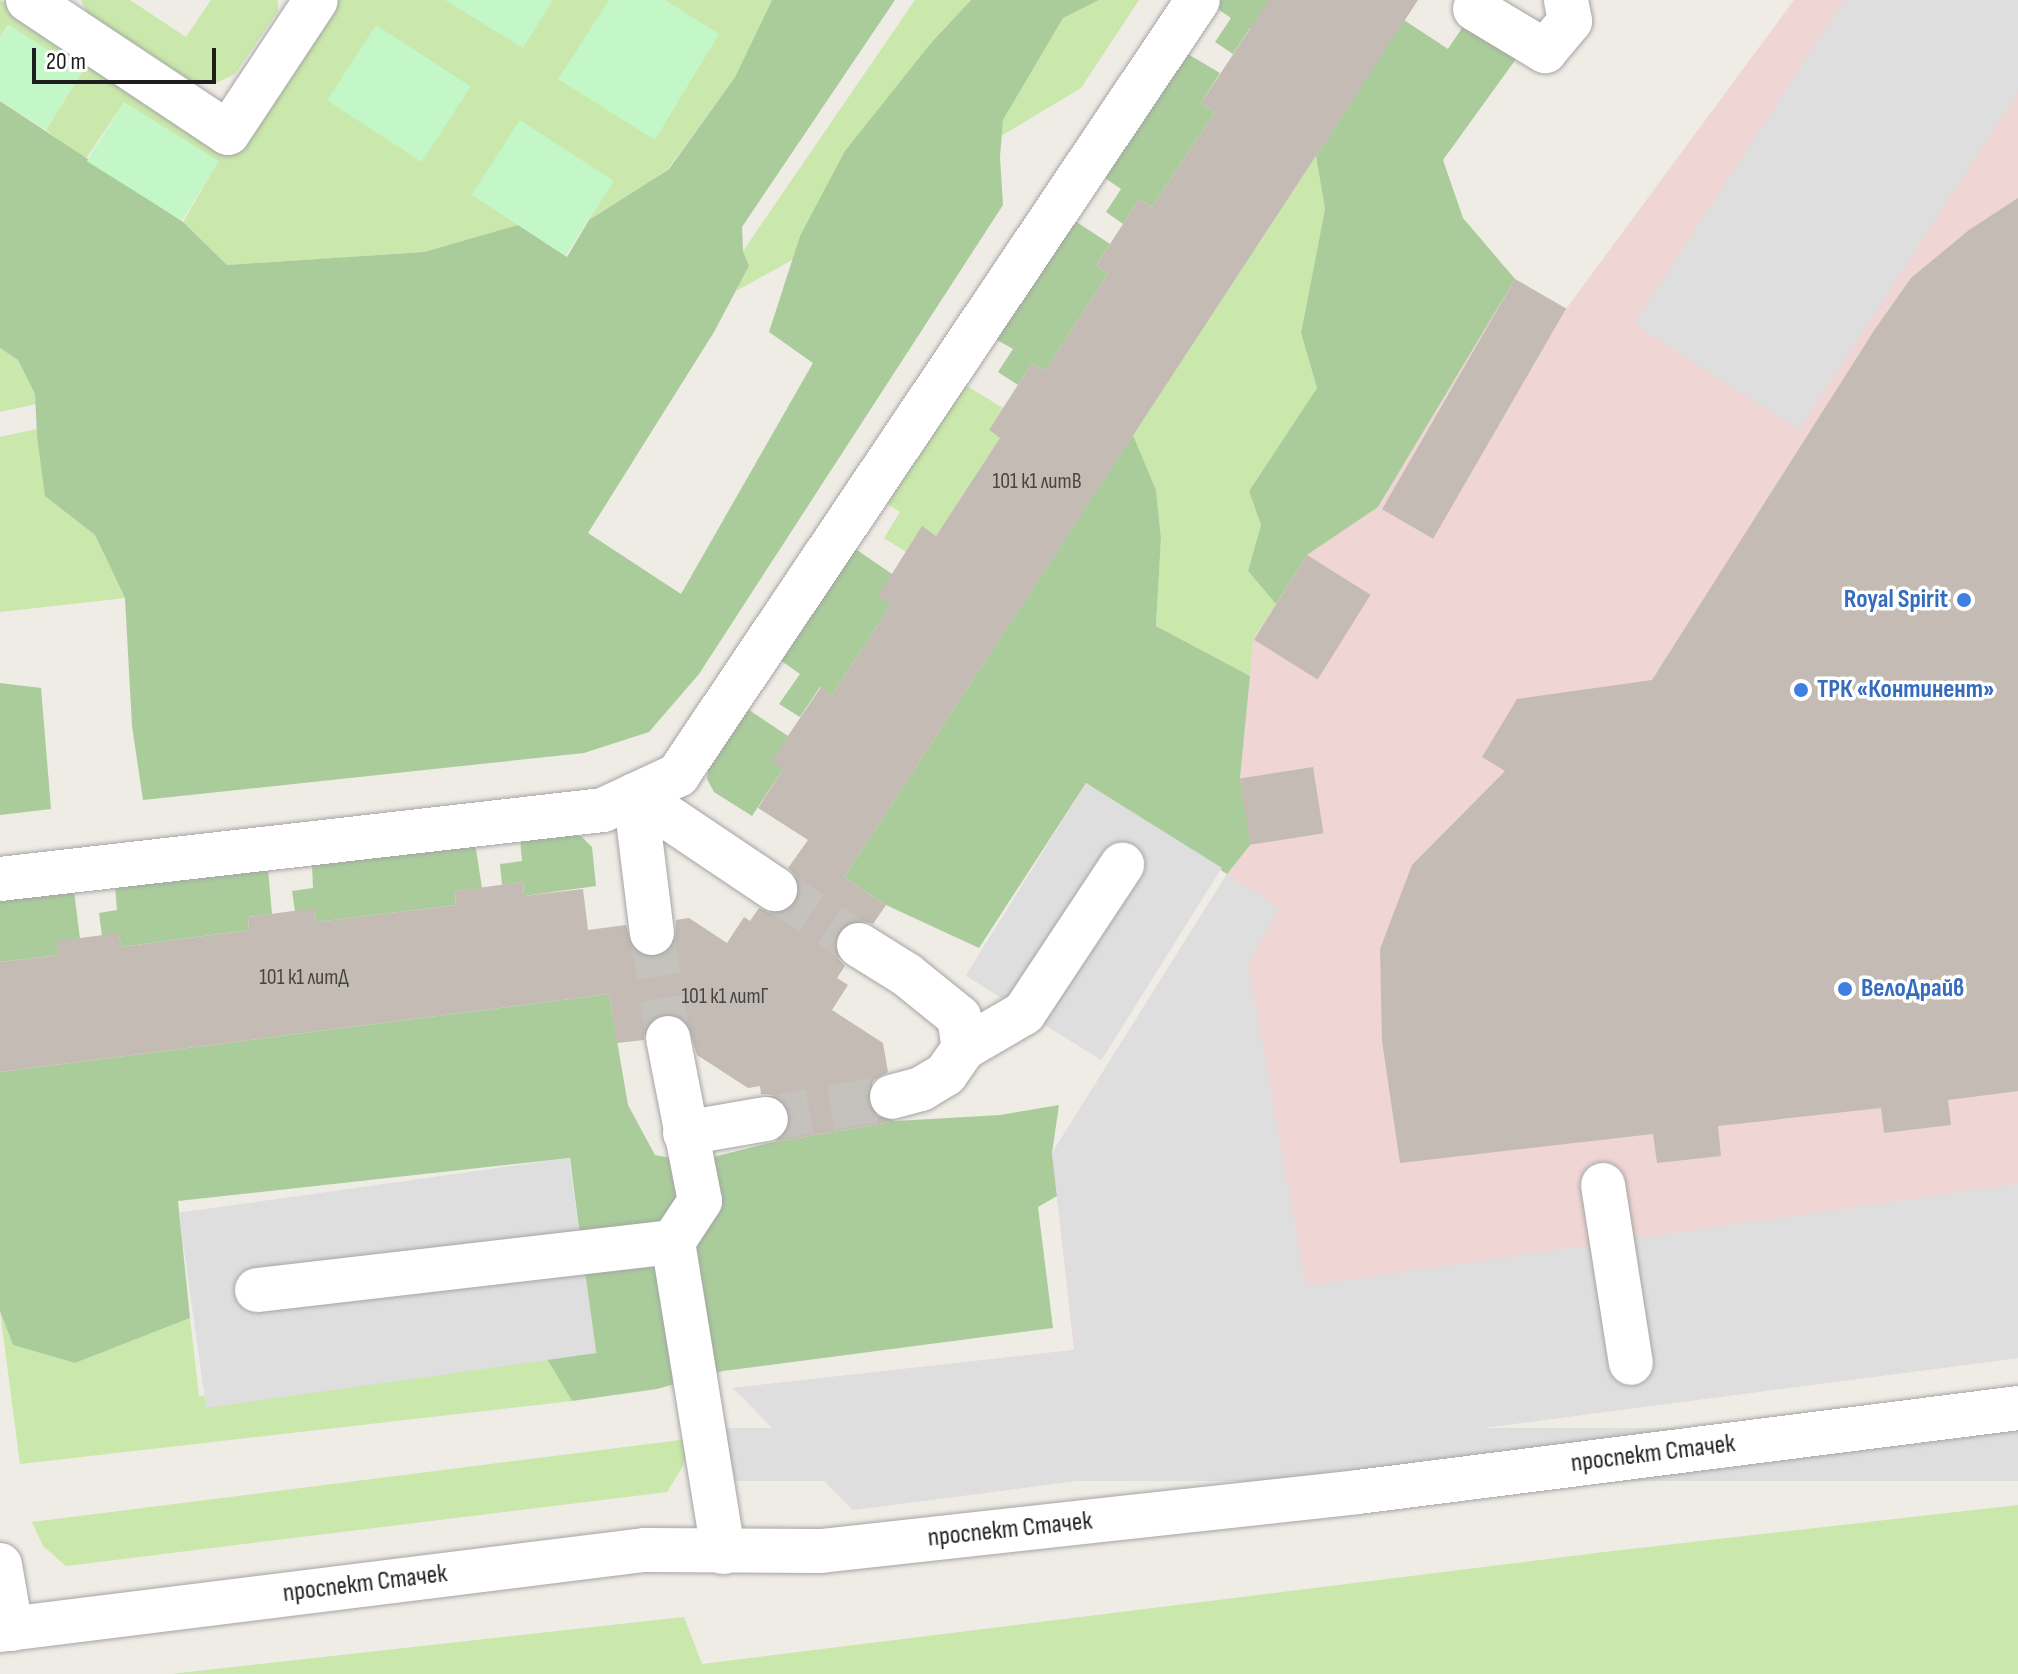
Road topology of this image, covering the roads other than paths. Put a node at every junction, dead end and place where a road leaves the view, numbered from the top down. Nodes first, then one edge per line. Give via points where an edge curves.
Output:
1 (28, 0) edge
2 (316, 0) edge
3 (1198, 0) edge
4 (1566, 0) edge
5 (1475, 9) dead end
6 (635, 795) junction
7 (1122, 865) dead end
8 (0, 879) edge
9 (775, 889) tunnel mouth
10 (652, 933) tunnel mouth
11 (859, 945) tunnel mouth
12 (668, 1038) tunnel mouth
13 (964, 1048) junction
14 (892, 1097) tunnel mouth
15 (766, 1119) tunnel mouth
16 (685, 1133) junction
17 (1603, 1185) dead end
18 (673, 1242) junction
19 (257, 1290) dead end
20 (1631, 1363) dead end
21 (2018, 1408) edge
22 (723, 1552) junction
23 (0, 1565) edge
24 (6, 1630) edge

1 - 2 street via 228,133
3 - 6 street via 678,775
4 - 5 street via 1570,21 1545,51
6 - 8 street via 603,810
6 - 9 street
6 - 10 street
7 - 13 street via 1024,1013
11 - 13 street via 959,1017
12 - 16 street
13 - 14 street via 946,1074 921,1089
15 - 16 street
16 - 18 street via 700,1201
17 - 20 street
18 - 19 street
18 - 22 street
21 - 22 street, проспект Стачек via 1342,1493 821,1551
22 - 24 street, проспект Стачек via 644,1550
23 - 24 street

